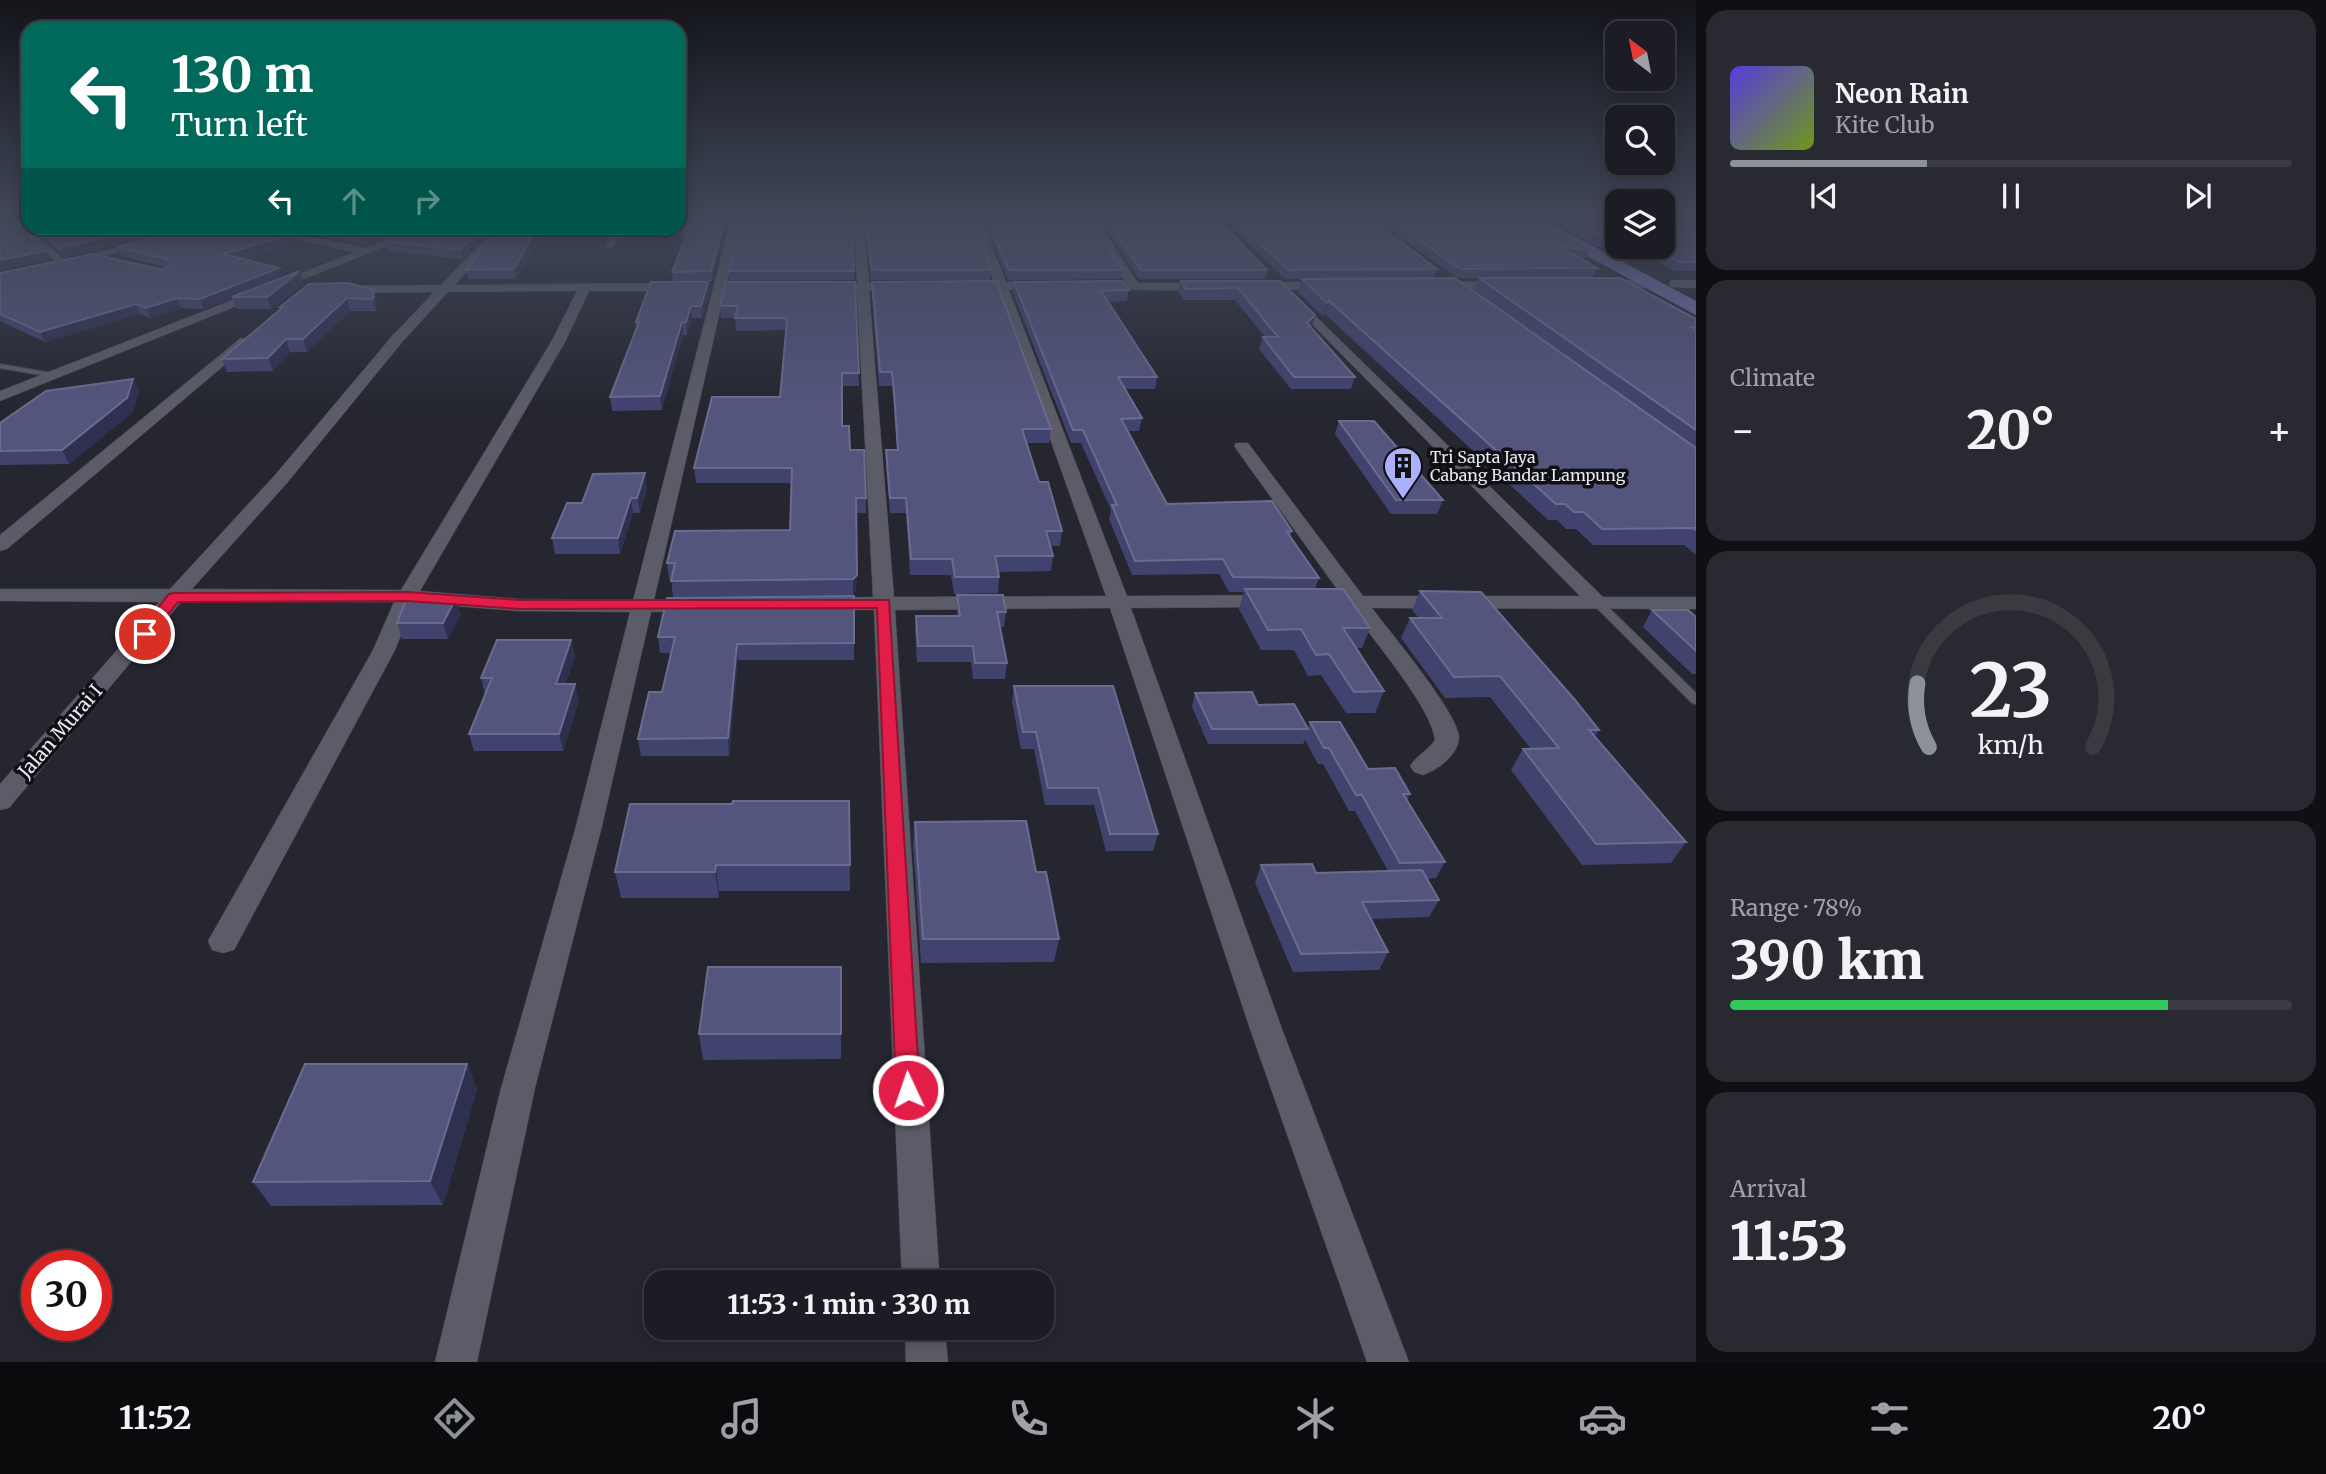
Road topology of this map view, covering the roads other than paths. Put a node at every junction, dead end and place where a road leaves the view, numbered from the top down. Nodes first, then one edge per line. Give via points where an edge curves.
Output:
1 (296, 279) edge
2 (321, 279) edge
3 (456, 279) edge
4 (715, 279) edge
5 (862, 279) edge
6 (996, 279) edge
7 (1130, 279) edge
8 (1274, 279) edge
9 (1444, 279) edge
10 (1640, 279) edge
11 (1664, 279) edge
12 (1650, 284) junction
13 (1674, 284) junction
14 (1696, 284) edge
15 (1521, 285) edge
16 (1588, 285) edge
17 (958, 286) edge
18 (999, 286) junction
19 (1054, 286) edge
20 (1081, 286) edge
21 (1281, 286) junction
22 (1348, 286) edge
23 (1427, 286) edge
24 (1454, 286) junction
25 (448, 287) junction
26 (585, 287) junction
27 (712, 287) junction
28 (810, 287) edge
29 (862, 287) junction
30 (917, 287) edge
31 (1135, 287) junction
32 (308, 289) edge
33 (322, 289) edge
34 (1696, 296) edge
35 (1476, 302) edge
36 (1696, 309) edge
37 (256, 333) edge
38 (0, 366) edge
39 (52, 375) junction
40 (5, 395) edge
41 (1242, 446) dead end
42 (0, 545) edge
43 (0, 595) edge
44 (407, 596) junction
45 (174, 597) junction
46 (1118, 600) junction
47 (1358, 602) junction
48 (884, 603) junction
49 (1696, 603) edge
50 (801, 604) edge
51 (718, 605) edge
52 (1600, 605) junction
53 (642, 606) junction
54 (1696, 699) edge
55 (1423, 766) dead end
56 (0, 801) edge
57 (223, 941) dead end
58 (920, 1270) edge
59 (926, 1340) edge
60 (456, 1362) edge
61 (928, 1362) edge
62 (1388, 1362) edge

1 - 39 street
2 - 32 street
3 - 25 street
4 - 27 street
5 - 29 street
6 - 18 street
7 - 31 street
8 - 21 street
9 - 24 street
10 - 12 main road
11 - 13 main road
12 - 16 street
12 - 36 main road
13 - 14 street
13 - 34 main road
15 - 24 street
17 - 18 street
18 - 19 street
18 - 46 street
20 - 31 street
21 - 22 street
21 - 31 street
21 - 52 street
23 - 24 street
24 - 35 street
25 - 26 street
25 - 33 street
25 - 45 street via 398,338 290,469
26 - 27 street
26 - 44 street via 558,342
27 - 53 street
28 - 29 street
29 - 30 street
29 - 48 street
37 - 42 street
38 - 39 lane
39 - 40 street
41 - 47 street
43 - 45 street
44 - 45 street
44 - 53 street via 519,605
44 - 57 street via 388,641
45 - 56 street, Jalan Murai I
46 - 47 street
46 - 48 street
46 - 62 street via 1266,1029
47 - 52 street
47 - 55 street via 1446,730 1442,750
48 - 50 street
48 - 58 street
49 - 52 street
51 - 53 street
52 - 54 lane
53 - 60 street via 518,1088
59 - 61 street

